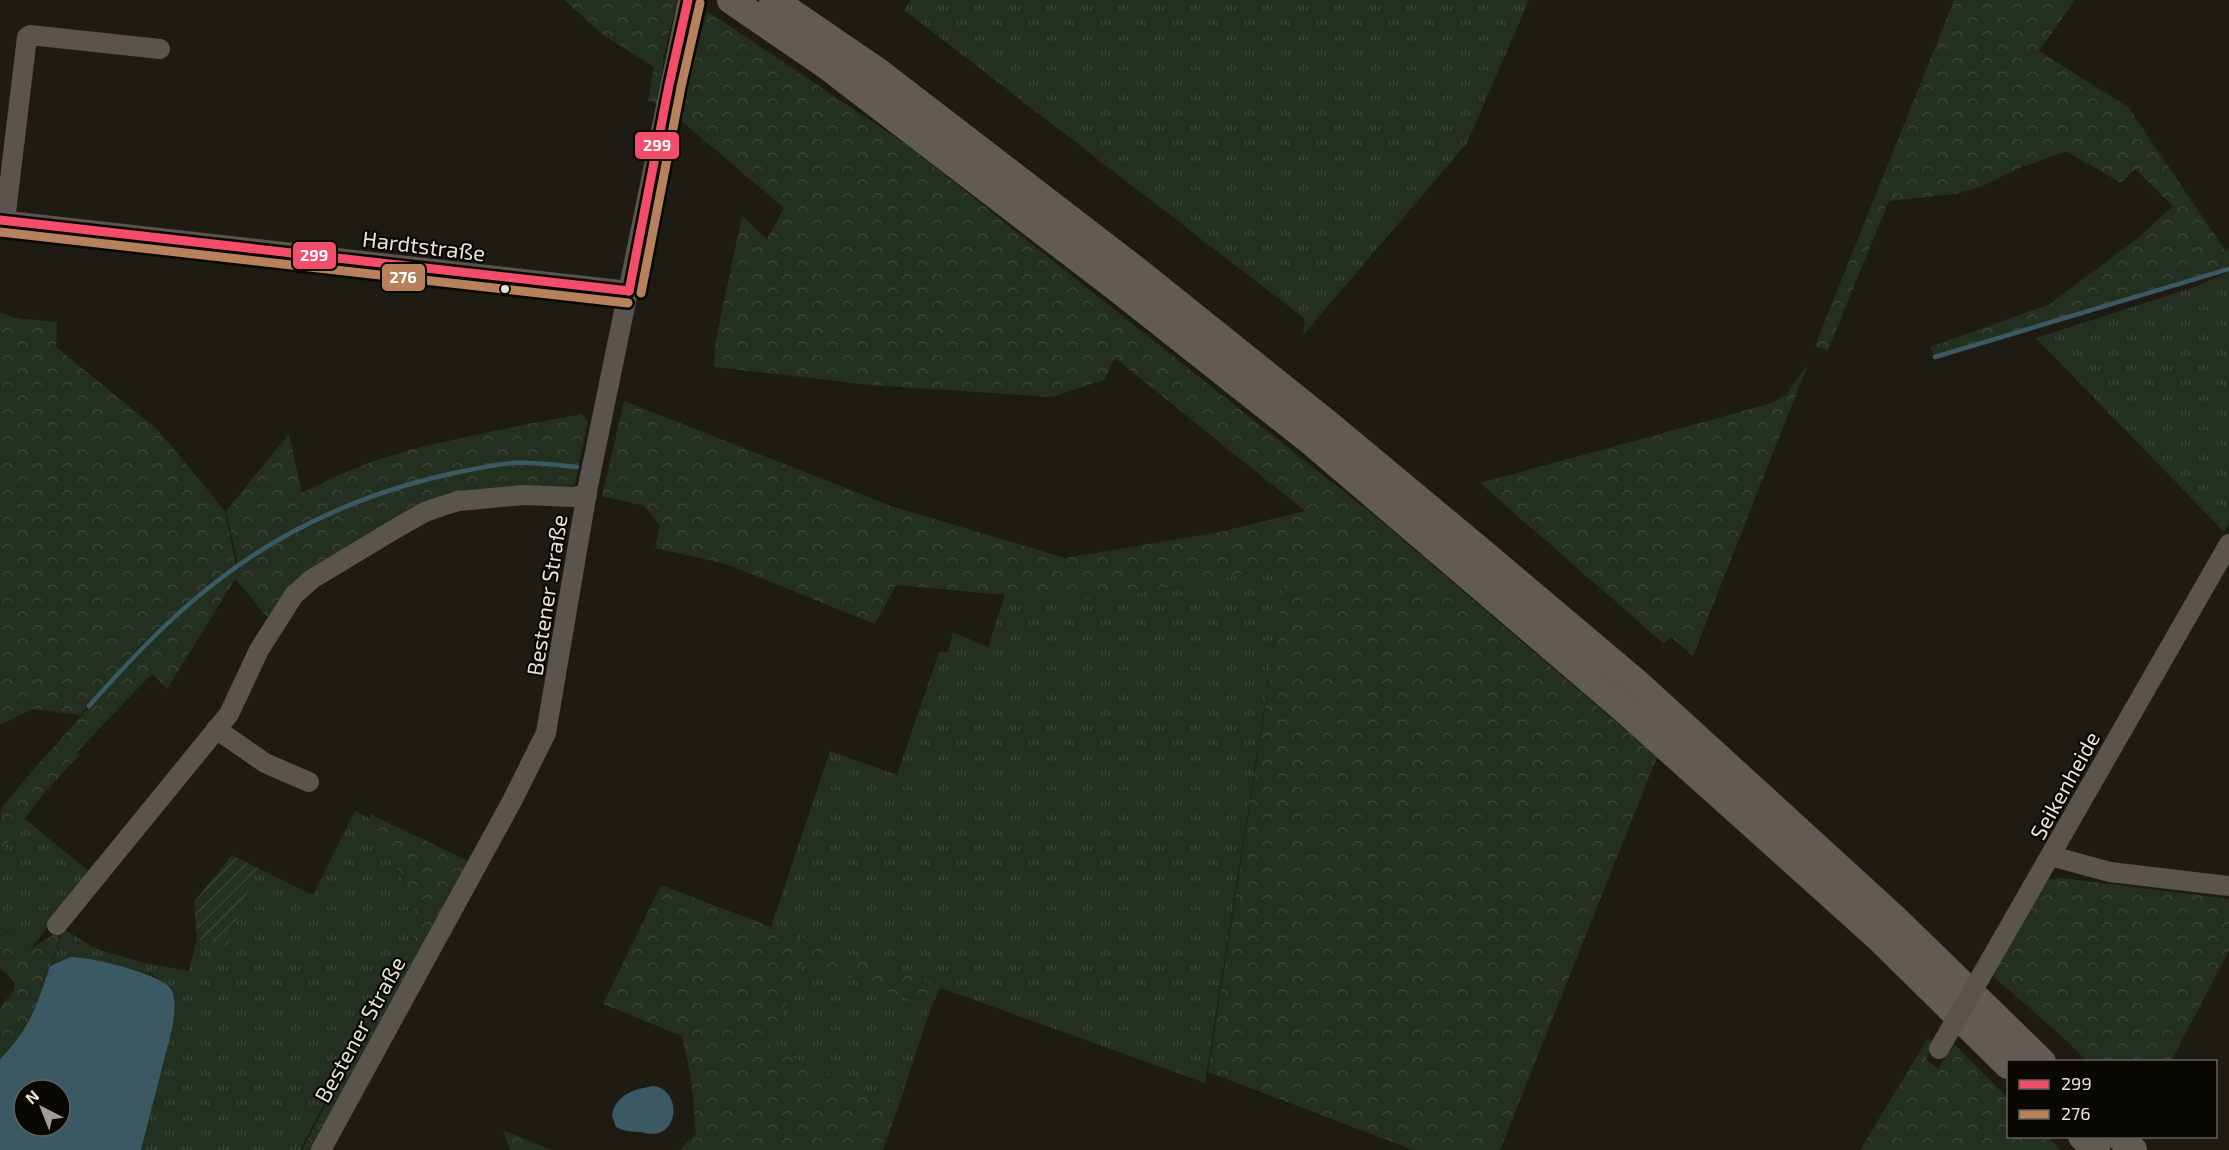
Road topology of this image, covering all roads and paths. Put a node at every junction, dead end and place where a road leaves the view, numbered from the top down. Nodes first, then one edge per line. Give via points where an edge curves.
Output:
1 (688, 0) edge
2 (731, 0) edge
3 (773, 0) edge
4 (160, 49) dead end
5 (3, 221) edge
6 (629, 291) junction
7 (587, 490) junction
8 (2229, 544) edge
9 (216, 729) junction
10 (309, 782) dead end
11 (2051, 856) junction
12 (2229, 886) edge
13 (57, 926) dead end
14 (1940, 1049) dead end
15 (2040, 1060) edge
16 (2007, 1064) edge
17 (2083, 1138) edge
18 (2121, 1138) edge
19 (321, 1150) edge
20 (2096, 1150) edge
21 (2133, 1150) edge

1 - 6 street, Bestener Straße
2 - 16 highway via 844,79 1313,443 1623,708 1878,937
3 - 15 highway via 877,71 1137,270 1466,539 1639,685 1894,918
4 - 5 street via 27,37
5 - 6 street, Hardtstraße
6 - 7 street, Bestener Straße
7 - 9 street via 573,497 524,495 442,506 405,523 312,579 294,595 265,641 229,714
7 - 19 street, Bestener Straße via 550,719 542,744
8 - 11 street, Seikenheide
9 - 10 street via 265,763
9 - 13 street
11 - 12 street via 2110,872
11 - 14 street, Seikenheide, bridge
17 - 20 highway
18 - 21 highway

